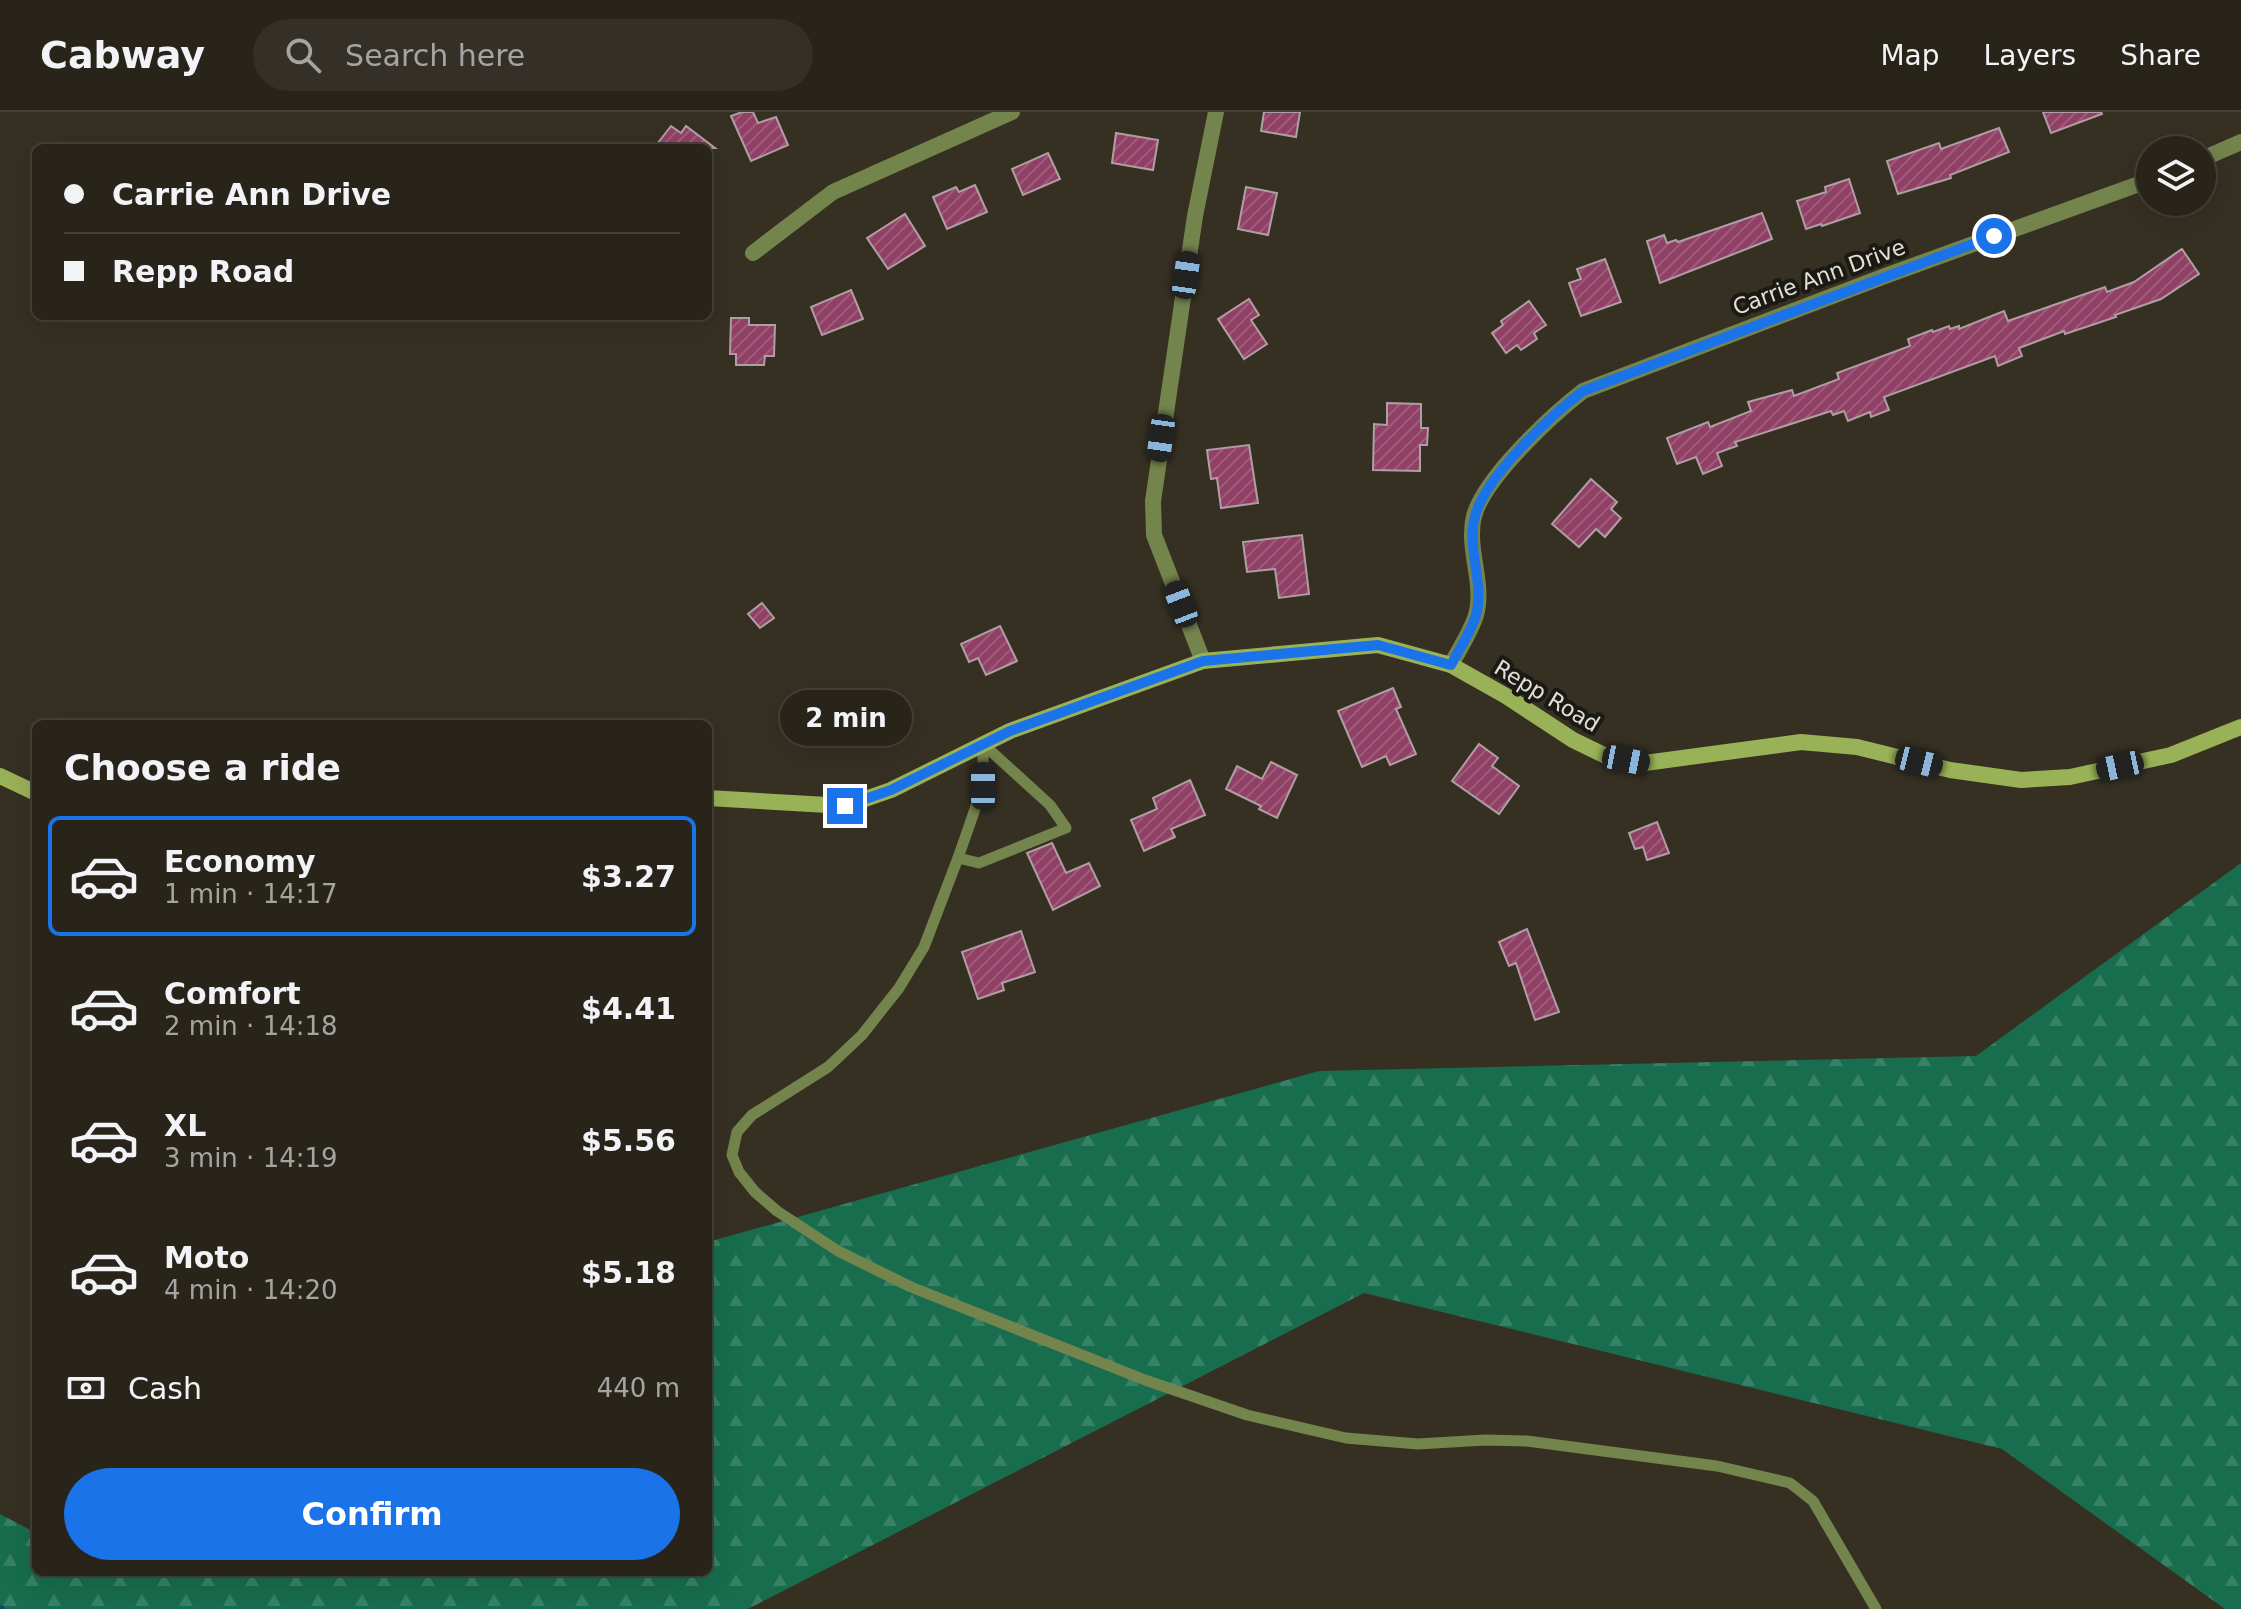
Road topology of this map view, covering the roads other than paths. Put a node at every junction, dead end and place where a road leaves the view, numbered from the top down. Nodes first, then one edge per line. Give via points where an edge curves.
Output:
1 (1012, 112) edge
2 (1216, 112) edge
3 (2241, 142) edge
4 (2216, 153) edge
5 (2136, 185) edge
6 (753, 253) dead end
7 (1203, 661) junction
8 (1451, 665) junction
9 (2241, 727) edge
10 (983, 744) junction
11 (0, 776) edge
12 (32, 791) edge
13 (712, 798) edge
14 (958, 858) junction
15 (1876, 1609) edge

1 - 6 street via 833,192
2 - 7 street via 1195,216 1153,501 1154,535
3 - 4 street
5 - 8 street, Carrie Ann Drive via 1583,391 1526,442 1474,517 1477,614
7 - 8 street, Repp Road via 1378,645
7 - 10 street, Repp Road
8 - 9 street, Repp Road via 1573,740 1606,756 1645,763 1801,742 1857,747 1950,770 2021,780 2070,777 2171,755
10 - 13 street, Repp Road via 891,790 845,806
10 - 14 lane via 983,786
10 - 14 lane via 1050,805 1066,828 979,863
11 - 12 street
14 - 15 lane via 924,947 862,1035 828,1067 752,1115 737,1132 732,1155 739,1172 777,1211 838,1251 911,1287 1247,1415 1346,1438 1418,1444 1527,1441 1717,1466 1790,1483 1813,1501

